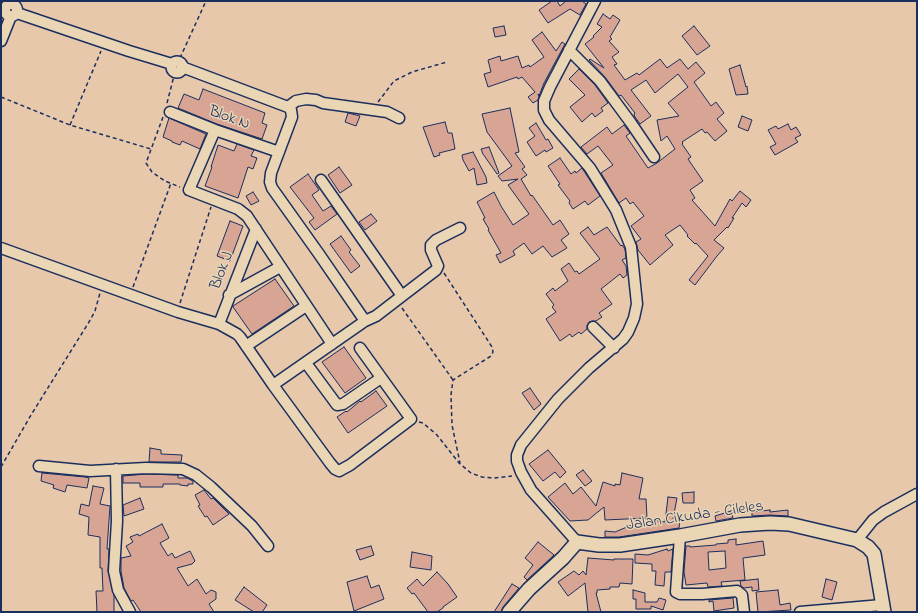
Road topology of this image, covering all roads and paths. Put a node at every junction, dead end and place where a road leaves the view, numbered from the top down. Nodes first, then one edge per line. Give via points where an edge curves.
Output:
1 (206, 1) edge
2 (595, 1) edge
3 (7, 10) edge
4 (1, 41) edge
5 (104, 43) junction
6 (569, 50) junction
7 (447, 62) dead end
8 (177, 66) junction
9 (1, 98) edge
10 (288, 107) junction
11 (167, 109) junction
12 (372, 110) junction
13 (400, 118) dead end
14 (70, 125) junction
15 (215, 130) junction
16 (151, 149) junction
17 (279, 152) junction
18 (654, 157) dead end
19 (321, 180) dead end
20 (171, 183) junction
21 (189, 190) junction
22 (213, 200) junction
23 (460, 228) dead end
24 (256, 229) junction
25 (1, 248) edge
26 (438, 266) junction
27 (280, 267) junction
28 (102, 284) junction
29 (130, 294) junction
30 (229, 295) junction
31 (400, 298) junction
32 (306, 306) junction
33 (178, 312) junction
34 (365, 321) junction
35 (219, 324) junction
36 (593, 327) dead end
37 (332, 344) junction
38 (246, 346) junction
39 (360, 348) dead end
40 (614, 348) junction
41 (306, 363) junction
42 (381, 378) junction
43 (453, 380) junction
44 (273, 386) junction
45 (411, 419) junction
46 (460, 463) junction
47 (39, 466) dead end
48 (1, 467) edge
49 (116, 469) junction
50 (523, 475) junction
51 (917, 494) edge
52 (680, 536) junction
53 (856, 540) junction
54 (577, 542) junction
55 (268, 546) dead end
56 (883, 608) edge
57 (130, 612) edge
58 (509, 612) edge
59 (744, 612) edge
60 (800, 612) edge

1 - 8 path
2 - 6 street
3 - 4 street
3 - 5 street
5 - 8 street
5 - 14 path
6 - 18 street via 600,81
6 - 40 street via 544,101 544,110 549,120 590,168 616,210 631,247 636,304 634,318 628,332
7 - 12 path via 412,72 394,81
8 - 10 street
8 - 11 path
9 - 14 path
10 - 12 street via 296,101 306,99
10 - 17 street via 292,117
11 - 15 street, Blok N
11 - 16 path
12 - 13 street via 387,112
14 - 16 path
15 - 17 street, Blok N
15 - 21 street
16 - 20 path via 146,162 148,168
17 - 34 street via 271,173 272,188
19 - 31 street
20 - 21 path
20 - 29 path
21 - 22 street
22 - 24 street via 238,209 247,216
22 - 33 path
23 - 26 street via 431,245
24 - 27 street
24 - 30 street, Blok J
25 - 28 street
26 - 31 street
26 - 43 path via 492,346 493,352
27 - 30 street
27 - 32 street
28 - 29 street
28 - 48 path via 89,322
29 - 33 street
30 - 35 street, Blok J
31 - 34 street
31 - 43 path via 428,347
32 - 37 street
32 - 38 street
33 - 35 street
34 - 37 street
35 - 38 street via 237,334
36 - 40 street
37 - 41 street
38 - 44 street
39 - 42 street
40 - 50 street via 589,368 558,399 521,445 517,461
41 - 42 street via 337,405 343,404
41 - 44 street
42 - 45 street
43 - 46 path via 452,425
44 - 45 street via 330,463 339,471
45 - 46 path via 423,423
46 - 50 path via 471,473 482,477
47 - 49 street via 90,471
49 - 55 street via 183,470 193,474 252,526
49 - 57 street via 117,521 114,571 118,590
50 - 54 street via 531,490
51 - 53 street via 873,520
52 - 53 street, Jalan Cikuda - Cileles via 740,525 775,523
52 - 54 street, Jalan Cikuda - Cileles via 620,545
52 - 59 street via 676,592 702,594 737,591 742,595
53 - 56 street, Jalan Cikuda - Cileles via 874,554
54 - 58 street
56 - 60 street

